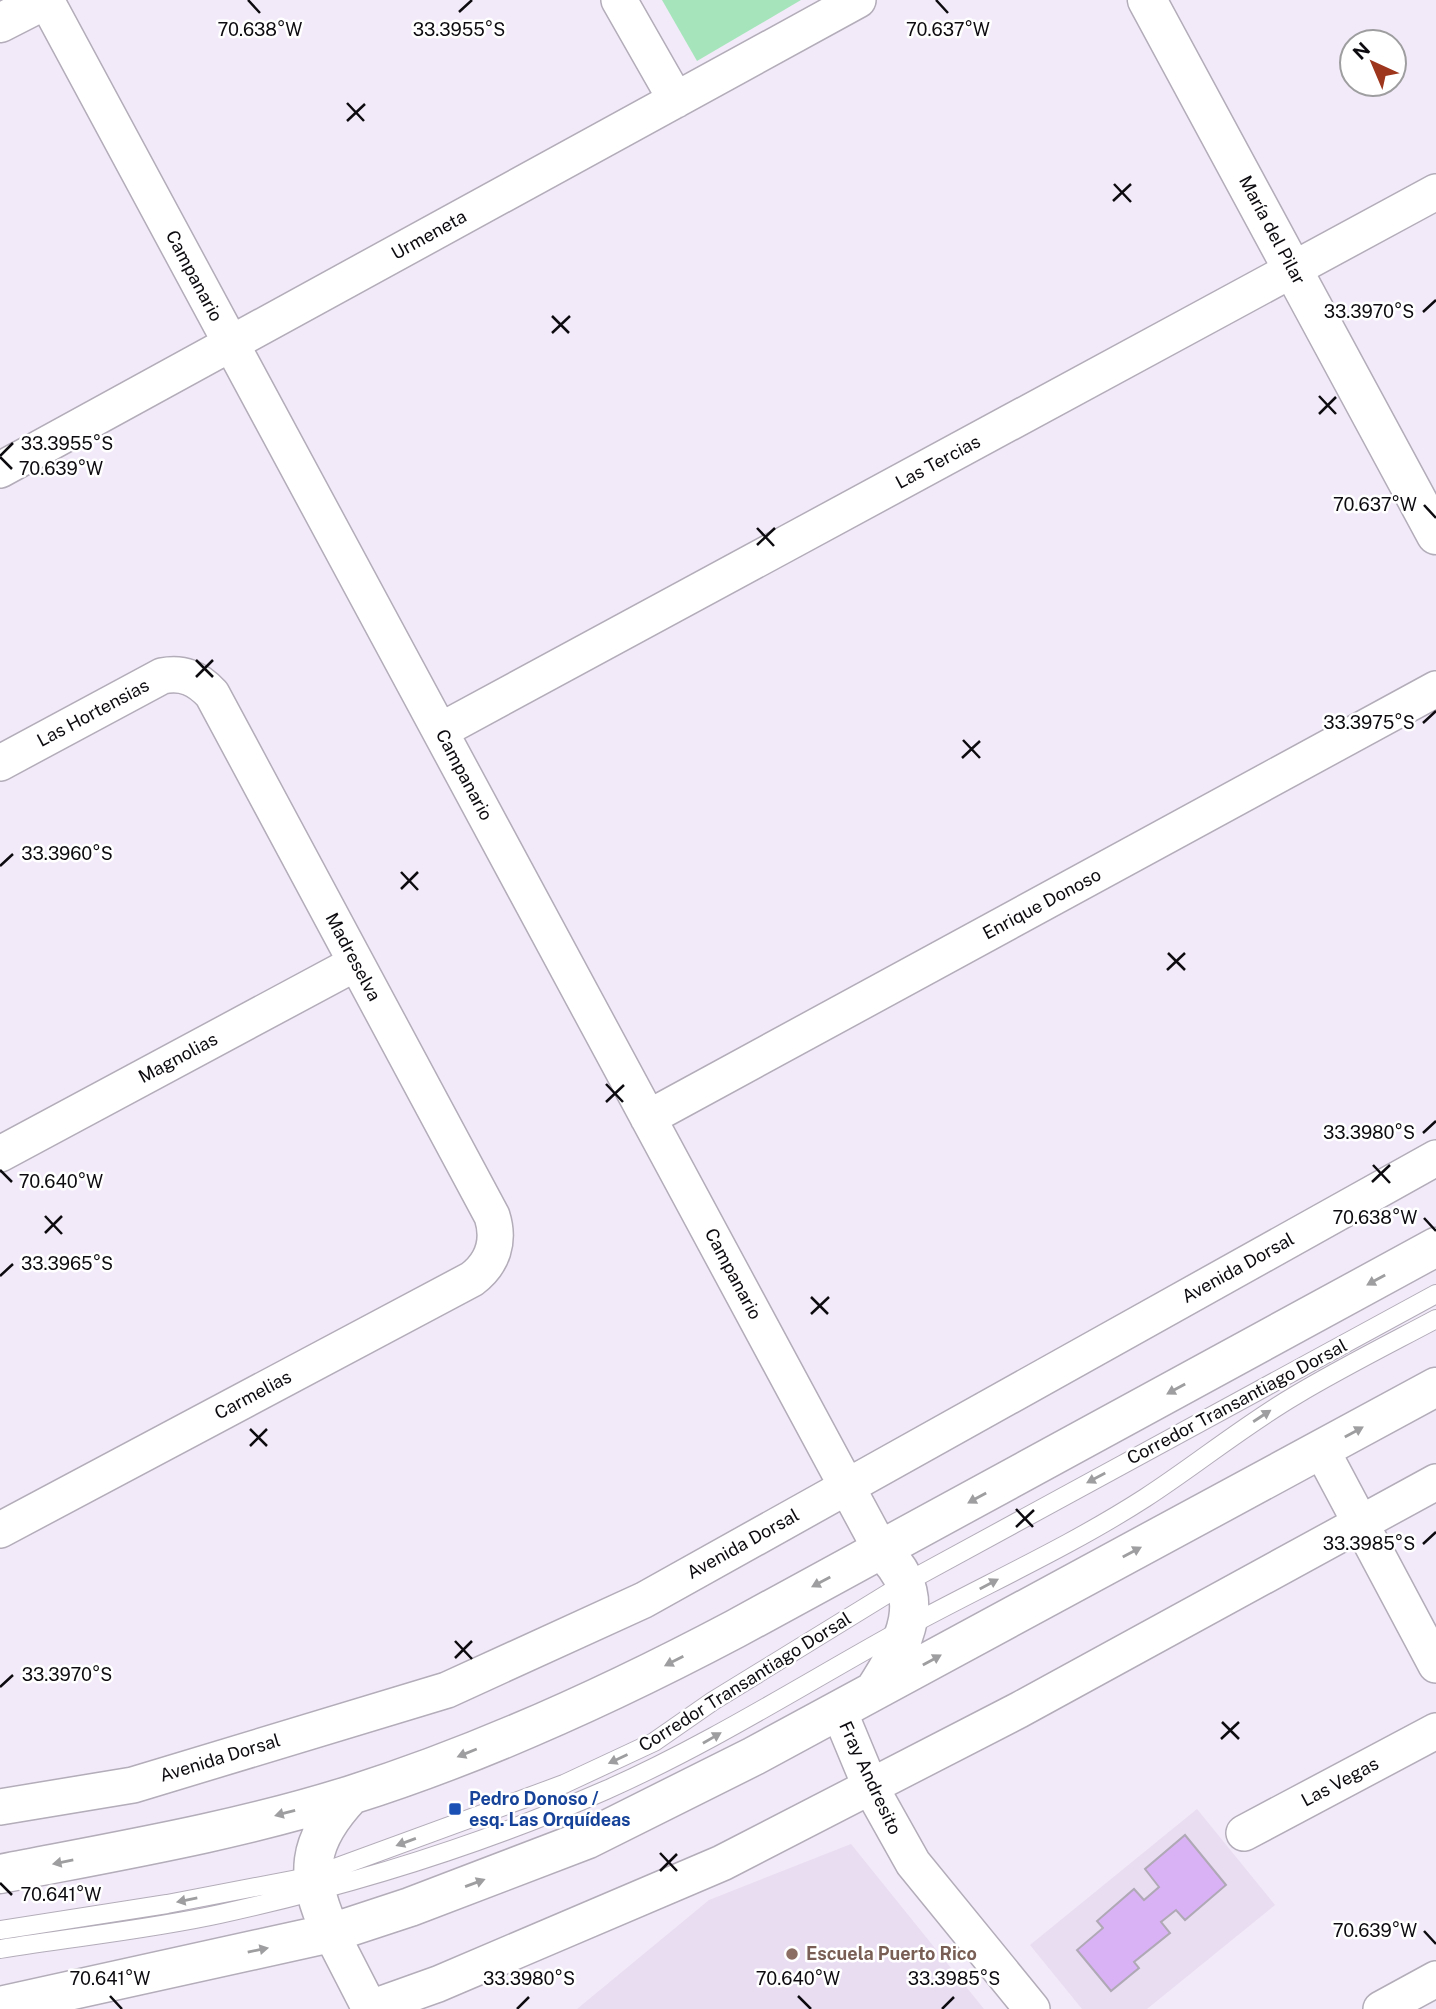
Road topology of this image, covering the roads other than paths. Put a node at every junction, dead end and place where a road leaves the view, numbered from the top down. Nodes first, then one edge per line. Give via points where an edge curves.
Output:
1 (45, 0) edge
2 (619, 0) edge
3 (858, 0) edge
4 (1147, 0) edge
5 (0, 23) edge
6 (676, 100) junction
7 (1436, 192) edge
8 (1293, 270) junction
9 (231, 344) junction
10 (0, 470) edge
11 (1436, 535) edge
12 (189, 676) joint
13 (1436, 689) edge
14 (440, 731) junction
15 (0, 763) edge
16 (356, 963) junction
17 (648, 1118) junction
18 (0, 1154) edge
19 (1436, 1158) edge
20 (1436, 1247) edge
21 (495, 1250) joint
22 (1436, 1294) edge
23 (1436, 1319) edge
24 (1436, 1387) edge
25 (1321, 1449) junction
26 (1436, 1482) edge
27 (847, 1486) junction
28 (1361, 1524) junction
29 (0, 1530) edge
30 (881, 1550) junction
31 (905, 1583) junction
32 (907, 1627) junction
33 (1436, 1665) edge
34 (873, 1693) junction
35 (839, 1711) junction
36 (1436, 1731) edge
37 (871, 1788) junction
38 (351, 1795) junction
39 (0, 1807) edge
40 (1244, 1833) dead end
41 (0, 1874) edge
42 (314, 1884) junction
43 (0, 1930) edge
44 (331, 1933) junction
45 (0, 1949) edge
46 (1436, 1979) edge
47 (12, 2005) edge
48 (369, 2009) edge
49 (1032, 2009) edge
50 (1381, 2009) edge

1 - 5 main road
1 - 9 street, Campanario
2 - 6 street
3 - 6 street, Urmeneta
4 - 8 main road, María del Pilar
6 - 9 street, Urmeneta
7 - 8 street, Las Tercias
8 - 11 main road, María del Pilar
8 - 14 street, Las Tercias
9 - 10 street, Urmeneta
9 - 14 street, Campanario
12 - 15 street, Las Hortensias via 162,676
12 - 16 street, Madreselva via 212,694
13 - 17 street, Enrique Donoso
14 - 17 street, Campanario
16 - 18 street, Magnolias
16 - 21 street, Madreselva via 492,1216
17 - 27 street, Campanario
19 - 27 street, Avenida Dorsal
20 -> 30 main road
21 - 29 street, Carmelias via 483,1271 472,1279
22 -> 31 lane, Corredor Transantiago Dorsal
32 -> 23 lane, Corredor Transantiago Dorsal via 1105,1523 1295,1395
25 -> 24 main road
25 - 28 street
34 -> 25 main road
26 - 28 street
27 - 30 street, Campanario
27 - 39 street, Avenida Dorsal via 644,1600 447,1690 133,1785
28 - 33 street
28 - 37 street
30 - 31 main road via 893,1560
30 -> 38 main road via 600,1697 442,1763
31 - 32 main road via 910,1599
31 -> 42 lane, Corredor Transantiago Dorsal via 654,1741 564,1784
32 - 34 main road
42 -> 32 lane, Corredor Transantiago Dorsal via 379,1874 607,1790 699,1745
34 - 35 main road
35 - 37 street, Fray Andresito
44 -> 35 main road via 588,1839
36 - 40 street, Las Vegas
37 - 48 street via 722,1863
37 - 49 street, Fray Andresito via 913,1863
38 -> 41 main road via 217,1830
38 - 42 main road via 330,1817 317,1845
42 -> 43 lane, Corredor Transantiago Dorsal
42 - 44 main road
42 - 45 lane, Corredor Transantiago Dorsal via 218,1915
47 -> 44 main road
44 - 48 street
46 - 50 street

